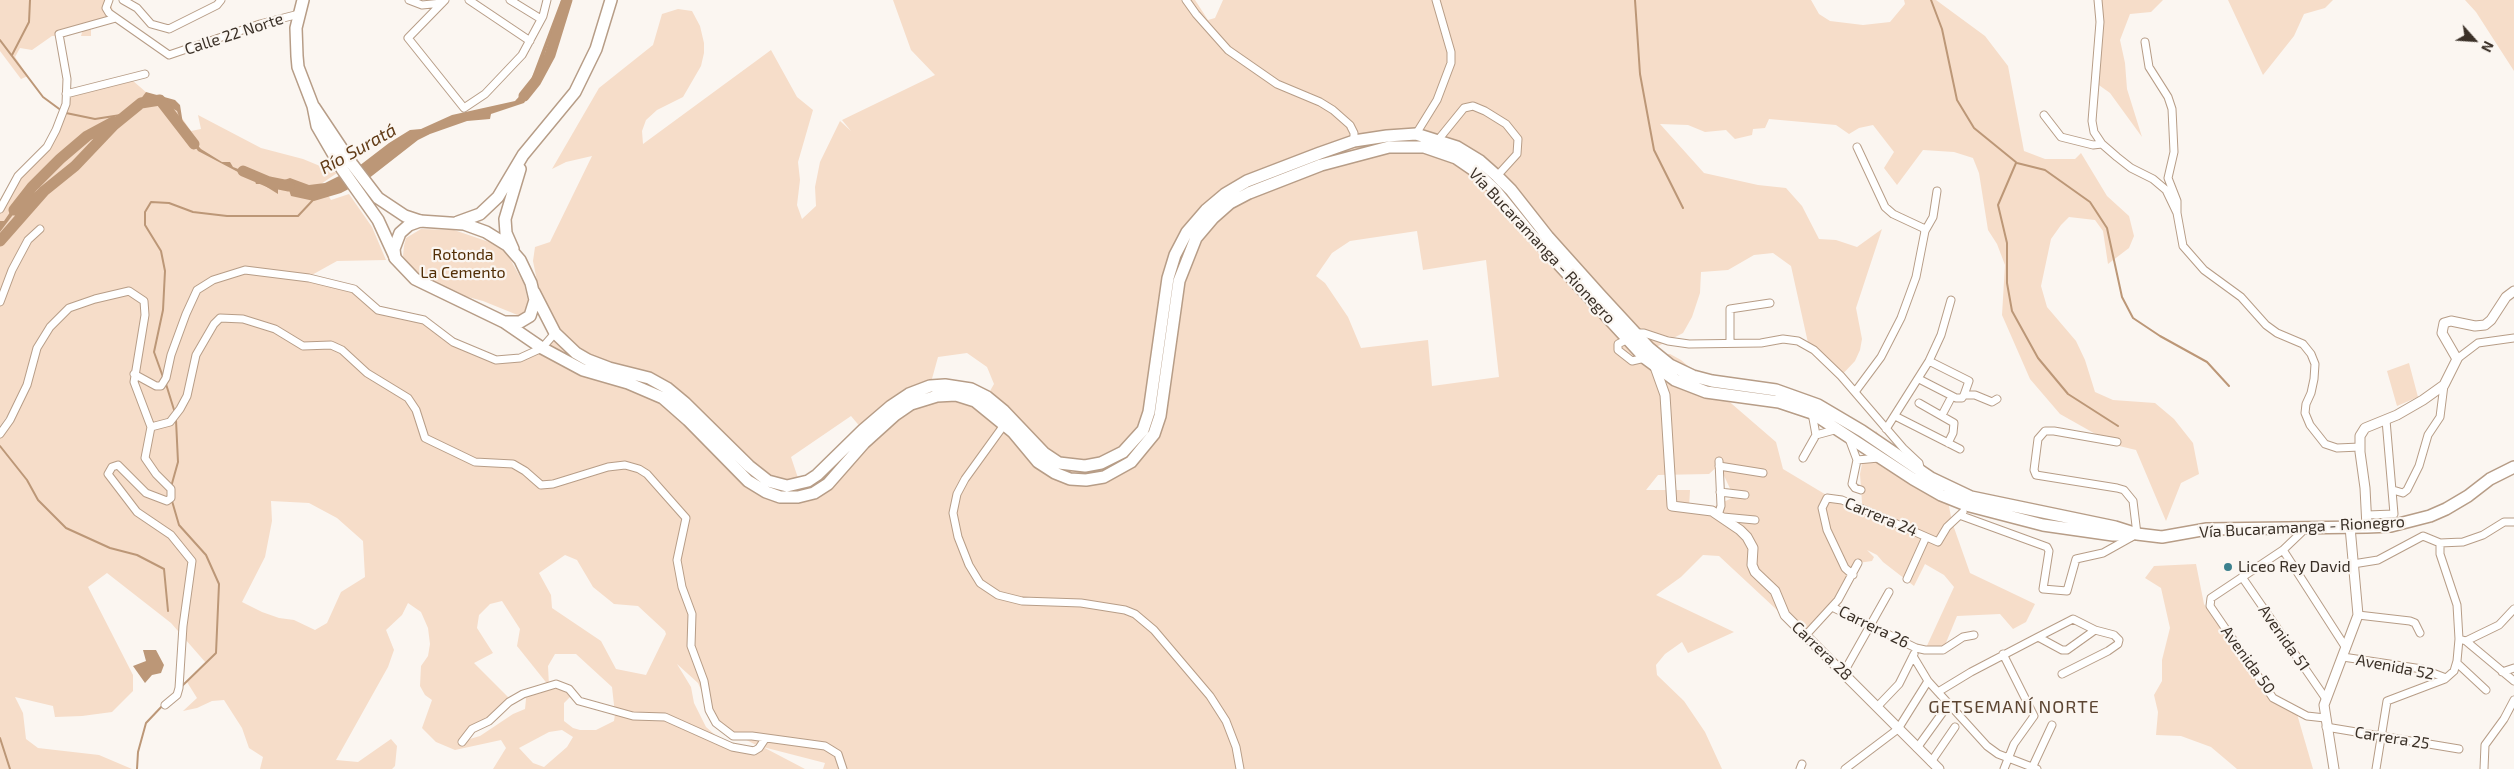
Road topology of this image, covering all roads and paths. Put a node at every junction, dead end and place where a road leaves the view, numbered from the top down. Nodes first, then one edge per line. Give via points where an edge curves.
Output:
1 (110, 0) edge
2 (123, 0) edge
3 (221, 0) edge
4 (303, 0) edge
5 (409, 0) edge
6 (469, 0) edge
7 (510, 0) edge
8 (547, 0) edge
9 (611, 0) edge
10 (1186, 0) edge
11 (1436, 0) edge
12 (2098, 0) edge
13 (444, 1) edge
14 (299, 14) junction
15 (116, 18) junction
16 (541, 19) junction
17 (530, 41) junction
18 (2145, 42) dead end
19 (145, 74) dead end
20 (66, 94) junction
21 (2044, 115) dead end
22 (544, 131) junction
23 (1416, 134) junction
24 (1438, 140) junction
25 (1354, 141) junction
26 (2102, 144) junction
27 (1857, 147) dead end
28 (347, 166) junction
29 (1497, 176) junction
30 (1936, 191) dead end
31 (0, 209) edge
32 (2177, 213) junction
33 (420, 221) junction
34 (456, 222) junction
35 (40, 229) dead end
36 (1925, 231) junction
37 (516, 255) junction
38 (395, 258) junction
39 (2514, 291) edge
40 (534, 292) junction
41 (1951, 300) dead end
42 (0, 302) edge
43 (1770, 303) dead end
44 (504, 322) junction
45 (555, 333) junction
46 (1632, 336) junction
47 (2514, 338) edge
48 (1730, 342) junction
49 (542, 348) junction
50 (2457, 359) junction
51 (1929, 361) junction
52 (1655, 367) junction
53 (134, 374) junction
54 (1919, 379) junction
55 (1675, 380) junction
56 (2444, 385) junction
57 (1856, 392) junction
58 (1665, 394) junction
59 (1964, 395) junction
60 (1952, 396) junction
61 (1997, 399) dead end
62 (1919, 403) dead end
63 (1812, 413) junction
64 (1942, 415) junction
65 (1895, 416) junction
66 (2386, 420) junction
67 (1004, 425) junction
68 (151, 427) junction
69 (1886, 428) junction
70 (1843, 432) junction
71 (0, 434) edge
72 (1816, 435) junction
73 (2117, 442) dead end
74 (1948, 443) junction
75 (2360, 447) junction
76 (1960, 449) dead end
77 (1803, 458) dead end
78 (1881, 458) junction
79 (1857, 460) junction
80 (2514, 467) edge
81 (1921, 472) junction
82 (1763, 473) dead end
83 (1861, 490) dead end
84 (2393, 490) junction
85 (1720, 492) junction
86 (1746, 495) dead end
87 (1964, 510) junction
88 (1721, 516) junction
89 (1755, 520) dead end
90 (2367, 521) junction
91 (2514, 522) edge
92 (2350, 527) junction
93 (2306, 528) junction
94 (2137, 534) junction
95 (1926, 537) junction
96 (2440, 543) junction
97 (2283, 550) junction
98 (1858, 563) dead end
99 (2353, 564) junction
100 (1852, 575) junction
101 (2242, 577) junction
102 (1907, 579) dead end
103 (1889, 592) dead end
104 (1832, 607) junction
105 (2514, 609) edge
106 (2358, 615) junction
107 (1871, 626) junction
108 (2095, 630) junction
109 (2420, 633) dead end
110 (1974, 635) dead end
111 (1805, 636) junction
112 (2038, 637) junction
113 (2463, 640) junction
114 (1916, 648) junction
115 (2344, 652) junction
116 (2003, 654) junction
117 (1913, 656) junction
118 (2457, 663) junction
119 (2514, 668) edge
120 (1844, 672) junction
121 (2502, 672) junction
122 (2062, 674) dead end
123 (2448, 676) junction
124 (1928, 681) junction
125 (2514, 681) edge
126 (2486, 690) dead end
127 (1938, 692) junction
128 (2326, 699) junction
129 (2514, 700) edge
130 (164, 704) dead end
131 (1948, 705) junction
132 (1877, 707) junction
133 (2325, 723) junction
134 (2052, 725) dead end
135 (1954, 727) dead end
136 (1898, 729) junction
137 (2380, 735) junction
138 (765, 739) junction
139 (462, 742) dead end
140 (1917, 748) junction
141 (2458, 749) dead end
142 (2008, 759) junction
143 (1931, 762) junction
144 (2331, 766) edge
145 (2035, 768) edge
146 (843, 769) edge
147 (1240, 769) edge
148 (1845, 769) edge
149 (1939, 769) edge
150 (2004, 769) edge
151 (2376, 769) edge
152 (2484, 769) edge

1 - 15 street via 106,8
2 - 3 street via 137,8 151,24 170,30
4 - 14 main road
5 - 13 street via 422,5
6 - 17 street
7 - 16 street
8 - 16 street
9 - 22 main road via 584,77
10 - 25 street via 1228,50 1277,84 1333,110 1350,125
11 - 23 street via 1451,52 1451,64 1437,100
12 - 26 street via 2099,37 2092,121 2094,132
13 - 17 street via 408,38 464,108 492,87 522,55
14 - 15 street, Calle 22 Norte via 169,56
14 - 28 main road via 298,67 313,106
15 - 20 street via 59,34 66,72
16 - 17 street
18 - 32 street via 2149,67 2168,97 2172,110 2174,152 2168,178 2177,201
19 - 20 street
20 - 31 street via 66,104 46,147 18,176
21 - 26 street via 2061,137 2093,145
22 - 34 main road via 523,155 498,198 488,208
22 - 37 main road via 522,165 506,210 506,233
23 - 24 main road, Vía Bucaramanga - Rionegro
23 - 25 main road, Vía Bucaramanga - Rionegro
24 - 29 main road, Vía Bucaramanga - Rionegro via 1468,154
24 - 29 street via 1464,108 1473,106 1485,111 1506,124 1518,140 1517,154
25 - 45 main road, Vía Bucaramanga - Rionegro via 1247,181 1224,194 1188,232 1176,255 1164,296 1152,396 1143,430 1123,452 1100,463 1085,466 1059,463 987,398 971,389 944,385 930,386 909,394 891,406 813,478 800,484 778,484 759,476 667,388 649,378 588,360
26 - 32 street via 2131,168 2166,190
27 - 36 street via 1885,207
28 - 33 main road via 390,208
28 - 38 main road via 360,195 378,220
29 - 46 main road, Vía Bucaramanga - Rionegro
30 - 36 street via 1933,216
32 - 75 street via 2183,246 2204,270 2241,297 2266,325 2303,344 2311,354 2315,364 2314,379 2305,413 2310,425 2325,444 2337,448
33 - 34 main road
33 - 38 main road via 400,233 395,243
34 - 37 main road via 493,236
35 - 42 street via 28,240
36 - 57 street via 1916,277 1901,318 1881,357
37 - 40 main road via 527,271
38 - 44 main road via 415,279 429,288
39 - 50 street via 2485,325 2444,323 2442,334
40 - 44 main road via 535,304 530,316 520,322
40 - 45 main road, Vía Bucaramanga - Rionegro
41 - 51 street via 1941,336
43 - 48 street via 1730,310
44 - 49 main road, Vía Bucaramanga - Rionegro
45 - 49 street
46 - 48 street via 1644,332 1676,343
46 - 52 main road, Vía Bucaramanga - Rionegro via 1645,358
46 - 67 main road, Vía Bucaramanga - Rionegro via 1529,232 1475,171 1456,158 1424,147 1389,147 1321,165 1249,193 1230,203 1196,238 1179,281 1160,416 1154,434 1131,462 1104,477 1070,479 1038,462
46 - 81 main road, Vía Bucaramanga - Rionegro via 1659,357 1693,376 1776,390 1818,405
47 - 50 street via 2478,343
48 - 57 street via 1798,341 1814,350
49 - 53 street via 520,358 496,360 453,342 424,320 378,310 354,289 309,278 245,270 213,280 191,299 161,386
49 - 67 main road, Vía Bucaramanga - Rionegro via 583,370 628,383 663,398 748,481 780,497 814,493 828,484 878,430 911,404 929,396 965,397 975,401
50 - 56 street
51 - 54 street
51 - 59 street via 1969,381
52 - 55 main road, Vía Bucaramanga - Rionegro
52 - 58 street
53 - 68 street
53 - 71 street via 145,315 142,298 122,291 75,304 62,313 40,343 27,385
54 - 60 street
54 - 65 street
55 - 58 street
55 - 63 main road, Vía Bucaramanga - Rionegro via 1706,392 1779,402
56 - 66 street
56 - 84 street via 2440,417 2428,435 2409,487 2403,493
57 - 69 street
58 - 88 street, Carrera 28 via 1672,506 1702,509
59 - 60 street via 1959,399
59 - 61 street via 1975,395 1992,402
60 - 64 street
62 - 64 street
63 - 70 main road, Vía Bucaramanga - Rionegro
63 - 72 street
64 - 74 street via 1955,427
65 - 69 street
65 - 74 street
66 - 75 street via 2365,428 2360,436
66 - 84 street
67 - 147 street via 961,487 953,513 969,565 980,583 998,595 1022,601 1081,603 1135,614 1154,630 1210,696 1226,721
68 - 130 street via 145,458 171,489 171,498 167,501 146,493 118,465 112,467 108,474 137,512 171,535 192,561 179,690
68 - 138 street via 167,424 176,416 187,396 200,347 214,324 220,318 230,317 275,329 303,346 326,344 336,347 367,373 408,398 416,410 425,438 475,462 513,464 541,485 608,467 625,465 639,468 686,518 677,560 692,614 691,646 704,681 711,715 719,727 733,736
69 - 81 street via 1919,463
70 - 72 street
70 - 78 main road, Vía Bucaramanga - Rionegro
70 - 79 street
72 - 77 street
73 - 94 street via 2045,431 2038,438 2034,473 2040,477 2124,490 2133,501
74 - 76 street
75 - 90 street
78 - 79 street
78 - 87 main road, Vía Bucaramanga - Rionegro
79 - 83 street via 1852,484
80 - 90 main road, Vía Bucaramanga - Rionegro via 2490,479 2461,501 2430,516 2391,526
81 - 94 main road, Vía Bucaramanga - Rionegro via 1971,496
82 - 85 street via 1719,464
84 - 90 street via 2394,514
85 - 86 street
85 - 88 street
87 - 94 main road, Vía Bucaramanga - Rionegro via 2083,532 2121,536
87 - 94 street via 2047,547 2042,586 2046,590 2066,591 2076,559 2103,553
87 - 95 street, Carrera 24 via 1947,527 1941,541
88 - 89 street
88 - 111 street, Carrera 28 via 1747,537 1753,548 1755,572 1775,591 1785,615
90 - 92 main road, Vía Bucaramanga - Rionegro
91 - 96 street via 2504,522 2484,536 2471,540
92 - 93 main road, Vía Bucaramanga - Rionegro
92 - 99 street
93 - 94 main road, Vía Bucaramanga - Rionegro via 2207,530 2162,537
93 - 97 street
95 - 100 street, Carrera 24 via 1830,497 1823,502 1822,517 1840,560
95 - 102 street
96 - 99 street via 2423,536 2389,555
96 - 113 street via 2440,554 2457,606
97 - 101 street
97 - 115 street, Avenida 52
98 - 100 street
99 - 106 street
100 - 104 street
101 - 128 street, Avenida 51
101 - 133 street, Avenida 50 via 2211,598 2210,606 2273,698
103 - 107 street
104 - 107 street, Carrera 26
104 - 111 street
105 - 113 street via 2499,625
106 - 109 street via 2410,621 2415,623
106 - 115 street
107 - 114 street, Carrera 26
107 - 120 street
108 - 112 street via 2073,619
108 - 112 street via 2067,650
108 - 122 street via 2114,636 2119,640 2118,644 2088,663
110 - 114 street via 1963,637 1943,650
111 - 120 street, Carrera 28
112 - 116 street
113 - 118 street
113 - 121 street
114 - 117 street
115 - 123 street, Avenida 52
115 - 128 street
116 - 127 street
116 - 142 street via 2034,716 2021,732
117 - 124 street, Carrera 26
117 - 132 street via 1899,684
118 - 123 street
118 - 126 street
119 - 121 street
120 - 132 street, Carrera 28
121 - 125 street
123 - 137 street via 2414,692 2391,698 2385,704
124 - 127 street, Carrera 26
124 - 136 street
127 - 131 street, Carrera 26
128 - 133 street
129 - 152 street via 2485,745
131 - 140 street
131 - 142 street, Carrera 26 via 1987,746
132 - 136 street, Carrera 28
133 - 137 street, Carrera 25
133 - 144 street
134 - 145 street
135 - 143 street
136 - 140 street, Carrera 28
136 - 148 street
137 - 141 street, Carrera 25
137 - 151 street
138 - 139 street via 754,751 732,747 677,721 652,715 632,716 579,702 569,689 556,684 509,702 489,721 472,729
138 - 146 street via 830,748 838,754
140 - 143 street, Carrera 28
142 - 145 street, Carrera 26
142 - 150 street
143 - 149 street, Carrera 28

